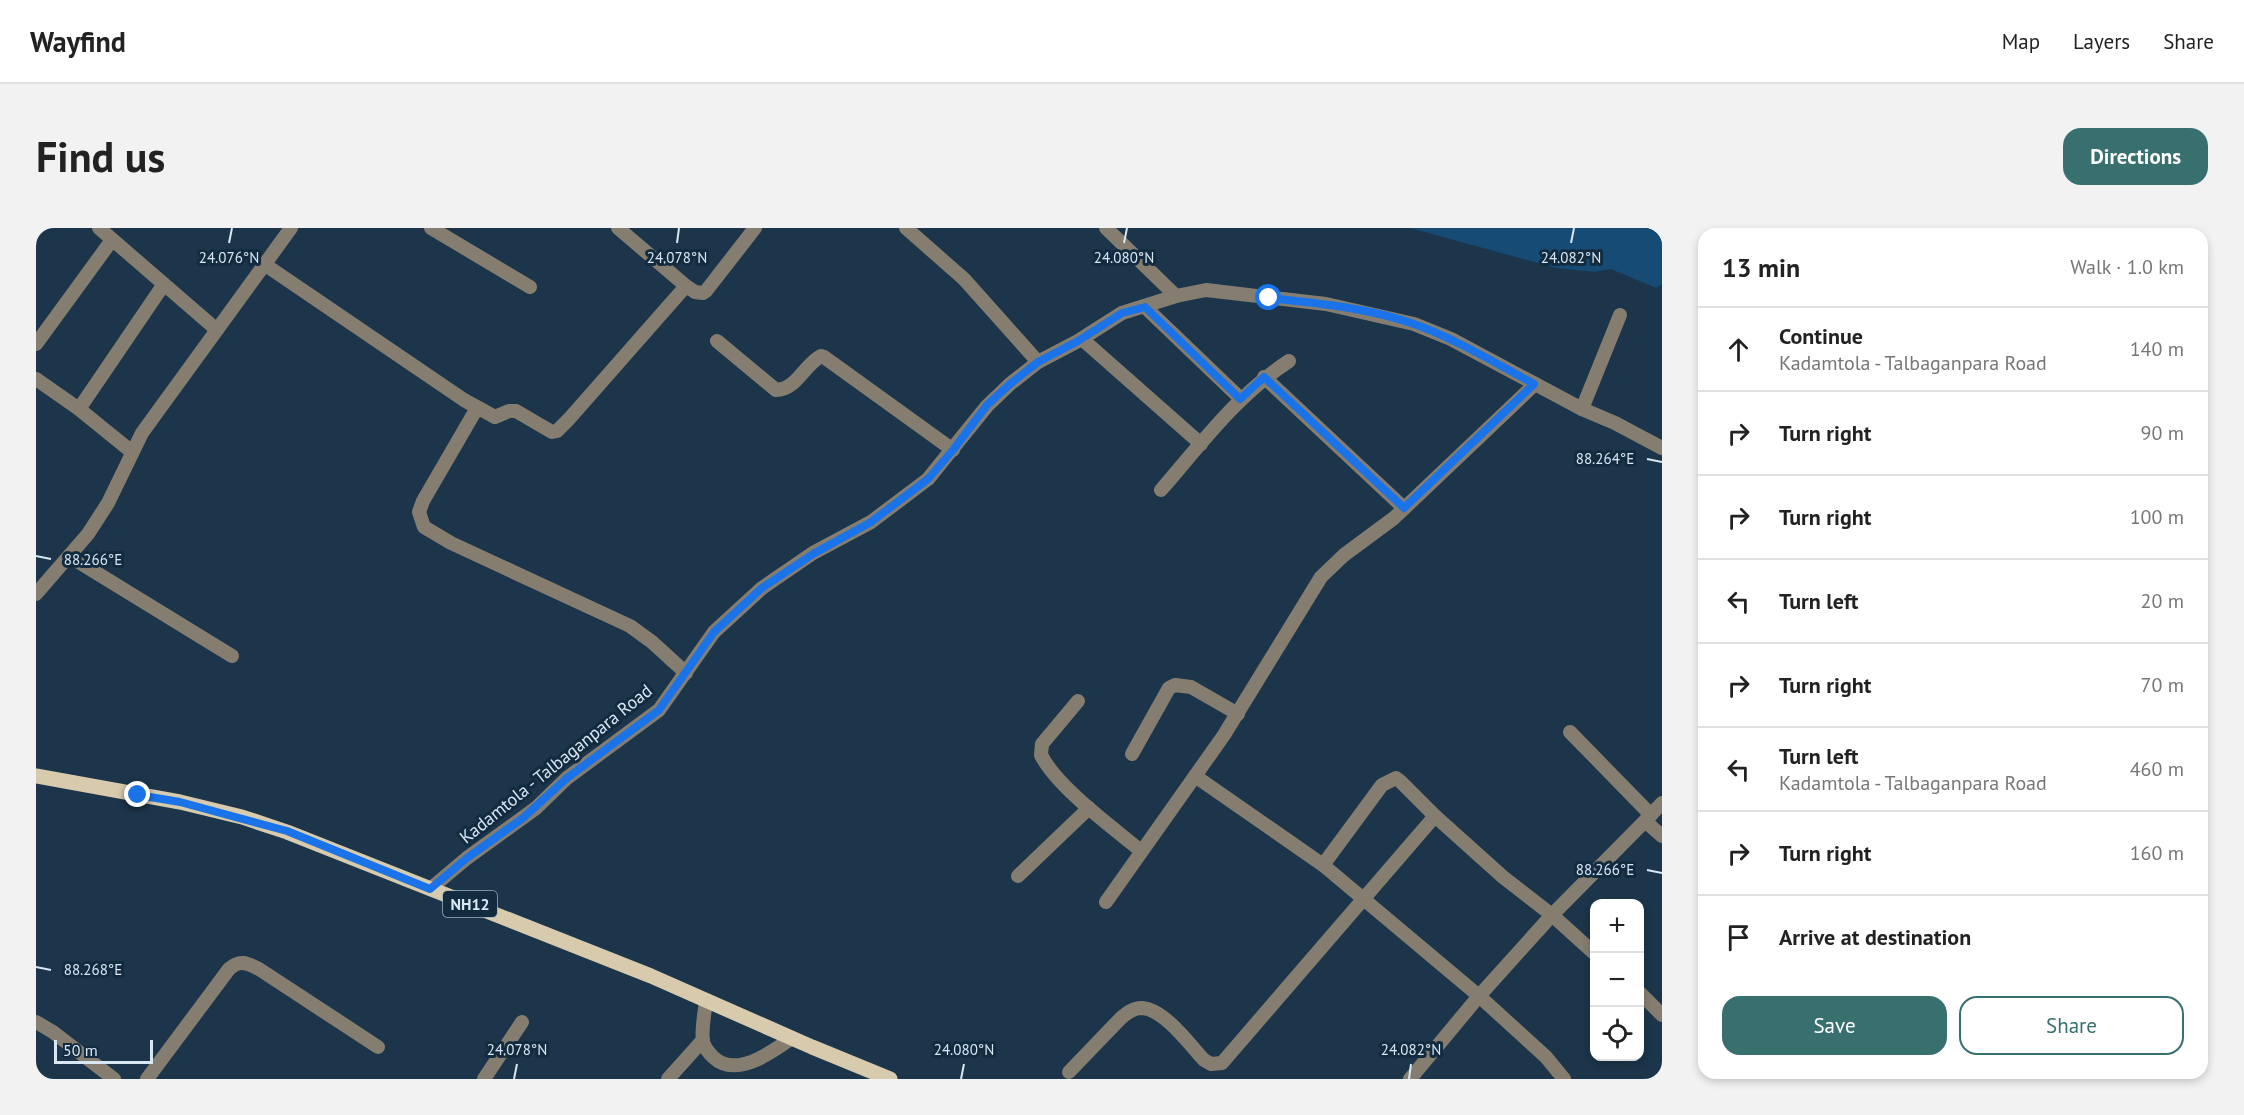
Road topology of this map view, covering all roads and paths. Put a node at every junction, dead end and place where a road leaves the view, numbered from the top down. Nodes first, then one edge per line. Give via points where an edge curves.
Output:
1 (99, 228) edge
2 (291, 228) edge
3 (431, 228) edge
4 (618, 228) edge
5 (755, 228) edge
6 (906, 228) edge
7 (1106, 228) edge
8 (112, 240) junction
9 (264, 264) junction
10 (164, 284) junction
11 (530, 286) dead end
12 (686, 286) junction
13 (1176, 296) junction
14 (1145, 307) junction
15 (1620, 315) dead end
16 (217, 330) junction
17 (1082, 339) junction
18 (717, 341) dead end
19 (36, 345) edge
20 (1289, 361) dead end
21 (1038, 362) junction
22 (1264, 377) junction
23 (36, 380) edge
24 (1534, 384) junction
25 (1240, 399) junction
26 (477, 408) junction
27 (1582, 409) junction
28 (79, 410) junction
29 (1201, 444) junction
30 (1661, 444) edge
31 (953, 450) junction
32 (132, 452) junction
33 (1161, 490) dead end
34 (1404, 508) junction
35 (69, 556) junction
36 (36, 594) edge
37 (232, 656) dead end
38 (686, 673) junction
39 (1078, 701) dead end
40 (1238, 714) junction
41 (1570, 732) dead end
42 (1132, 754) dead end
43 (36, 776) edge
44 (1195, 776) junction
45 (1662, 803) edge
46 (1089, 808) junction
47 (1435, 816) junction
48 (1648, 818) junction
49 (1662, 836) edge
50 (1141, 851) junction
51 (1323, 865) junction
52 (1018, 876) dead end
53 (430, 889) junction
54 (1364, 901) junction
55 (1106, 902) dead end
56 (1552, 915) junction
57 (1590, 948) edge
58 (1479, 996) junction
59 (1644, 997) edge
60 (706, 1000) junction
61 (1662, 1015) edge
62 (36, 1022) edge
63 (522, 1022) dead end
64 (792, 1038) junction
65 (703, 1040) junction
66 (378, 1047) dead end
67 (1069, 1072) dead end
68 (114, 1079) edge
69 (147, 1079) edge
70 (484, 1079) edge
71 (668, 1079) edge
72 (890, 1079) edge
73 (1410, 1079) edge
74 (1564, 1079) edge

1 - 8 street
2 - 9 street
3 - 11 street
4 - 12 street
5 - 12 street via 706,291 695,292
6 - 21 street via 964,279
7 - 13 street
8 - 10 street
8 - 19 street
9 - 16 street
9 - 26 street
10 - 16 street
10 - 28 street
12 - 26 street via 557,431 544,429 516,411 495,417
13 - 14 street, Kadamtola - Talbaganpara Road
13 - 24 street, Kadamtola - Talbaganpara Road via 1212,291 1326,304 1394,318 1451,339
14 - 17 street, Kadamtola - Talbaganpara Road via 1122,313
14 - 25 street
15 - 27 street
16 - 32 street
17 - 21 street, Kadamtola - Talbaganpara Road
17 - 29 street
18 - 31 street via 776,390 790,387 810,363 824,357
20 - 22 street
21 - 31 street, Kadamtola - Talbaganpara Road via 987,405
22 - 25 street
22 - 34 street
23 - 28 street
24 - 27 street, Kadamtola - Talbaganpara Road
24 - 34 street
25 - 29 street
26 - 38 street via 423,501 419,512 424,527 630,626
27 - 30 street, Kadamtola - Talbaganpara Road
28 - 32 street
29 - 33 street
31 - 38 street, Kadamtola - Talbaganpara Road via 928,479 885,512 762,588 714,632
32 - 35 street via 108,504
34 - 40 street via 1321,577
35 - 36 street
35 - 37 street
38 - 53 street, Kadamtola - Talbaganpara Road via 659,710 567,778 527,815
39 - 46 street via 1042,744 1041,755 1053,773
40 - 42 street via 1191,687 1175,684 1169,688
40 - 44 street
41 - 48 street
43 - 53 main road, NH12 via 180,802 242,818 287,831
44 - 50 street
44 - 51 street
45 - 48 street
46 - 50 street
46 - 52 street
47 - 51 street via 1400,781 1390,780 1382,785
47 - 54 street
47 - 56 street
48 - 49 street
48 - 56 street
50 - 55 street
51 - 54 street
53 - 60 main road, NH12
54 - 58 street
54 - 67 street via 1222,1063 1204,1060 1157,1013 1140,1008 1120,1018
56 - 57 street
56 - 58 street
58 - 73 street
58 - 74 street via 1546,1057
59 - 61 street
60 - 64 main road, NH12
60 - 65 street
62 - 68 street
63 - 70 street
64 - 65 street via 748,1065 723,1064 706,1050
64 - 72 main road, NH12
65 - 71 street
66 - 69 street via 259,969 239,962

